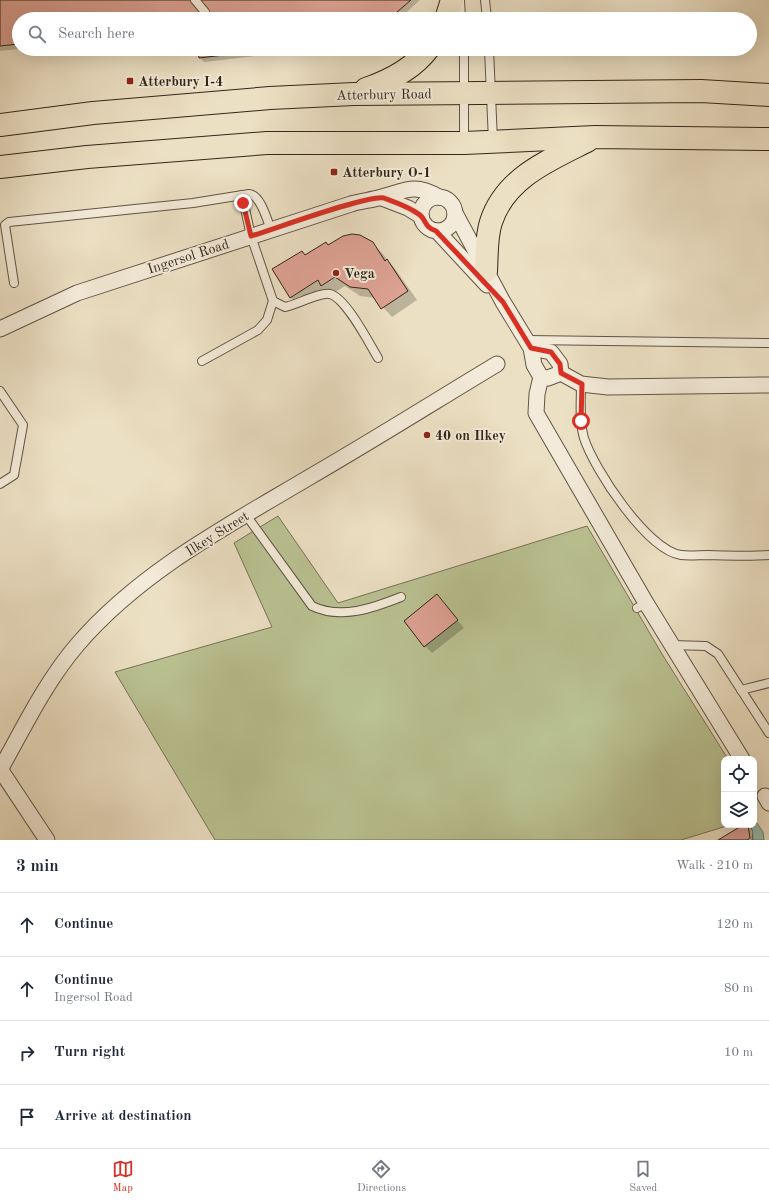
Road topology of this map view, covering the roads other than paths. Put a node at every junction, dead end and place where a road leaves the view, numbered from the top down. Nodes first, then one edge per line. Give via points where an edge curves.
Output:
1 (195, 0) edge
2 (452, 0) edge
3 (460, 0) edge
4 (485, 0) edge
5 (205, 12) dead end
6 (448, 12) edge
7 (461, 12) edge
8 (486, 12) edge
9 (421, 56) edge
10 (464, 56) edge
11 (489, 56) edge
12 (465, 92) junction
13 (492, 92) junction
14 (354, 94) junction
15 (769, 95) edge
16 (0, 125) edge
17 (595, 137) junction
18 (769, 139) edge
19 (493, 142) junction
20 (464, 143) junction
21 (4, 168) edge
22 (242, 195) junction
23 (439, 197) junction
24 (382, 198) junction
25 (455, 213) junction
26 (421, 216) junction
27 (271, 230) junction
28 (436, 231) junction
29 (251, 236) junction
30 (486, 271) junction
31 (14, 284) dead end
32 (273, 301) junction
33 (503, 302) junction
34 (0, 329) edge
35 (769, 343) edge
36 (528, 344) junction
37 (378, 358) dead end
38 (202, 360) dead end
39 (497, 364) dead end
40 (561, 373) junction
41 (541, 378) junction
42 (582, 384) junction
43 (769, 385) edge
44 (0, 391) edge
45 (0, 484) edge
46 (246, 515) junction
47 (769, 555) edge
48 (401, 597) dead end
49 (672, 645) junction
50 (769, 683) edge
51 (741, 690) junction
52 (769, 733) edge
53 (740, 756) edge
54 (0, 770) edge
55 (46, 840) edge

1 - 5 lane
2 - 6 main road
3 - 7 lane
4 - 8 lane
9 - 14 main road via 410,67 385,83
10 - 12 lane
11 - 13 lane
12 - 13 main road, Atterbury Road
12 - 14 main road, Atterbury Road
12 - 20 lane
13 - 15 main road, Atterbury Road via 701,91
13 - 19 lane
14 - 16 main road, Atterbury Road via 270,98 93,113
17 - 18 main road
17 - 19 main road
17 - 30 main road via 547,160 520,178 506,193 490,223
19 - 20 main road
20 - 21 main road via 267,143 87,156
22 - 27 lane via 256,196
22 - 29 lane
22 - 31 lane via 193,203 6,223
23 - 24 street, Ingersol Road via 419,189 409,189 399,190
23 - 25 street via 450,202
23 - 26 street via 426,202
24 - 26 street
24 - 27 street, Ingersol Road via 351,204
25 - 28 street via 455,219 448,228
25 - 30 street
26 - 28 street via 428,228
27 - 29 street, Ingersol Road
28 - 33 street
29 - 32 lane
29 - 34 street, Ingersol Road via 77,293
30 - 33 street
32 - 37 lane via 285,307 330,294 342,301
32 - 38 lane via 267,320 258,330
33 - 36 street
35 - 36 lane
36 - 40 street via 551,352 560,364
36 - 41 street
39 - 46 street, Ilkey Street
40 - 41 street
40 - 42 street
41 - 49 street via 536,413 642,605
42 - 43 street via 608,387
42 - 47 lane via 581,421 588,447 619,501 656,543 680,555
44 - 45 lane via 23,426 14,475
46 - 48 lane via 312,606 324,612 349,612 369,609
46 - 54 street, Ilkey Street via 165,567 101,619 77,645 50,682
49 - 51 lane via 706,646 711,649 718,654
49 - 53 street
50 - 51 lane
51 - 52 lane
54 - 55 street

